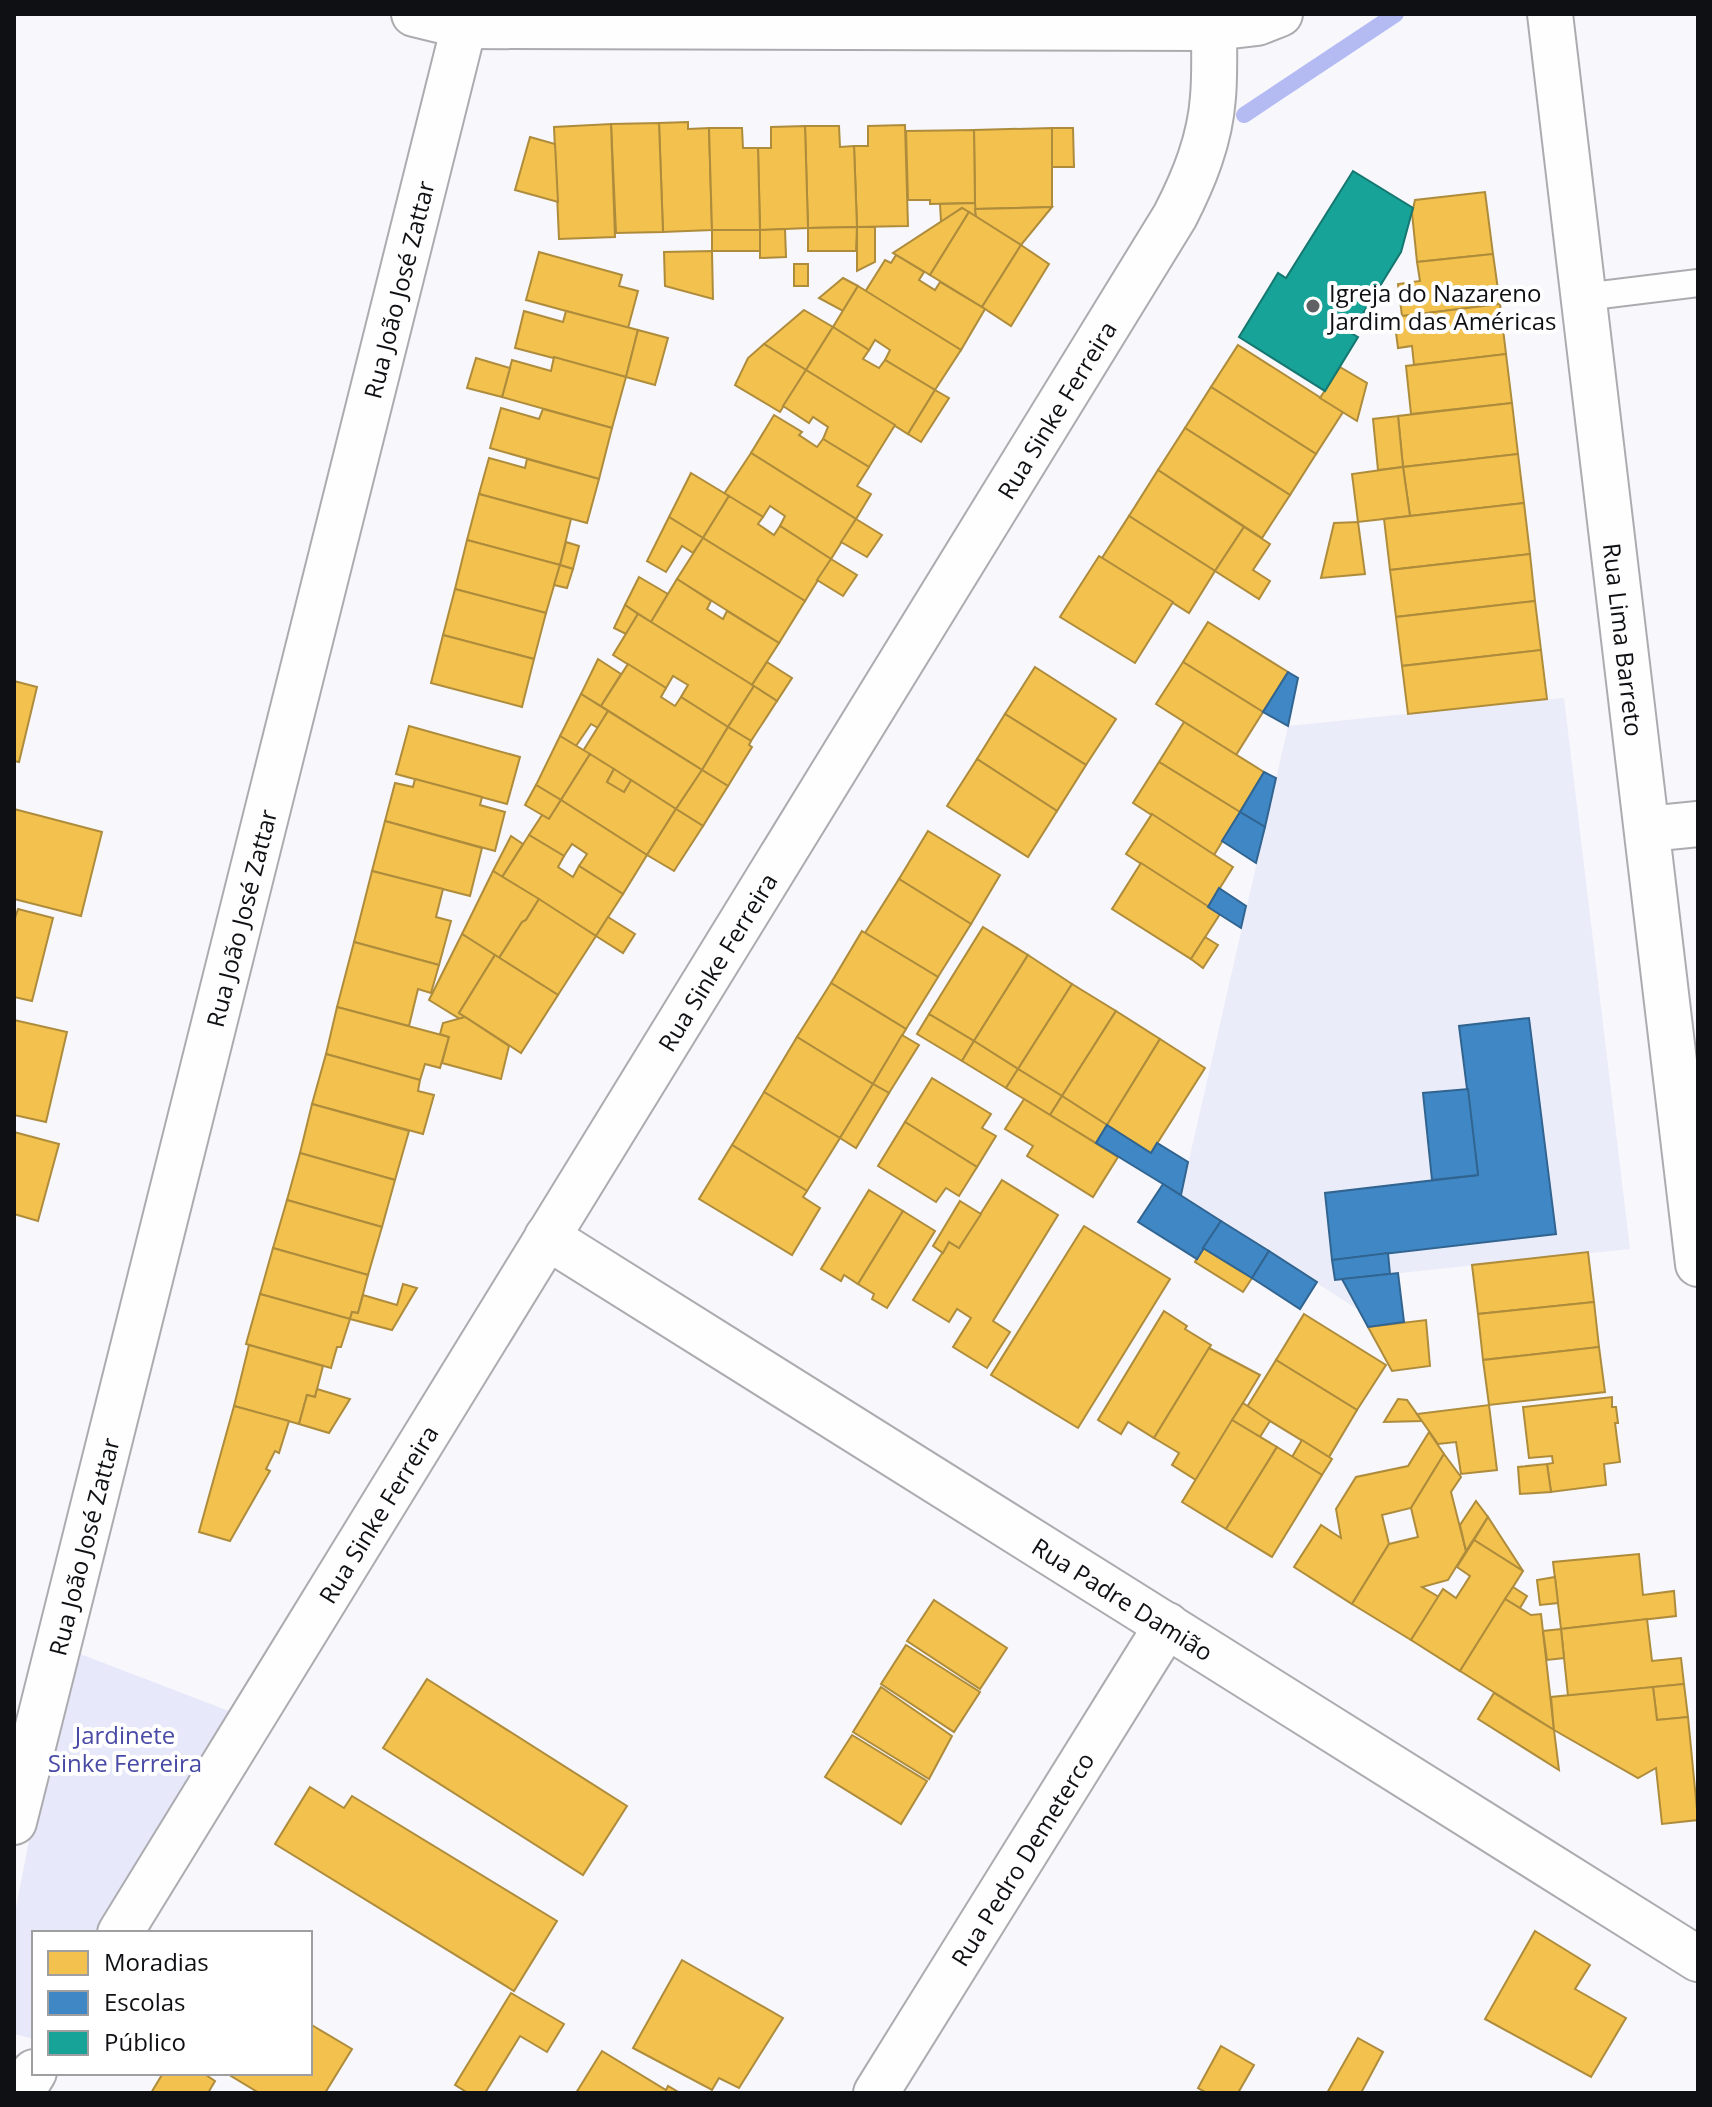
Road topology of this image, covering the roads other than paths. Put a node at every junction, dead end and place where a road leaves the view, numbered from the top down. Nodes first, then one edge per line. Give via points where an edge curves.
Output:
1 (414, 14) edge
2 (1280, 14) edge
3 (1550, 14) edge
4 (465, 20) edge
5 (1214, 28) junction
6 (1698, 283) edge
7 (1584, 297) junction
8 (1698, 824) edge
9 (1648, 829) junction
10 (547, 1237) junction
11 (1698, 1264) edge
12 (1167, 1625) junction
13 (22, 1757) edge
14 (14, 1822) edge
15 (121, 1931) edge
16 (1698, 1959) edge
17 (32, 2075) edge
18 (21, 2093) edge
19 (876, 2093) edge

1 - 4 street
2 - 5 street via 1257,23
3 - 7 street, Rua Lima Barreto
4 - 5 street
4 - 13 street, Rua João José Zattar
5 - 10 street, Rua Sinke Ferreira via 1213,99 1205,146 1175,216
6 - 7 lane
7 - 9 street, Rua Lima Barreto
8 - 9 street
9 - 11 street, Rua Lima Barreto
10 - 12 street, Rua Padre Damião
10 - 15 street, Rua Sinke Ferreira
12 - 16 street, Rua Padre Damião
12 - 19 street, Rua Pedro Demeterco
13 - 14 street, Rua João José Zattar
17 - 18 street

